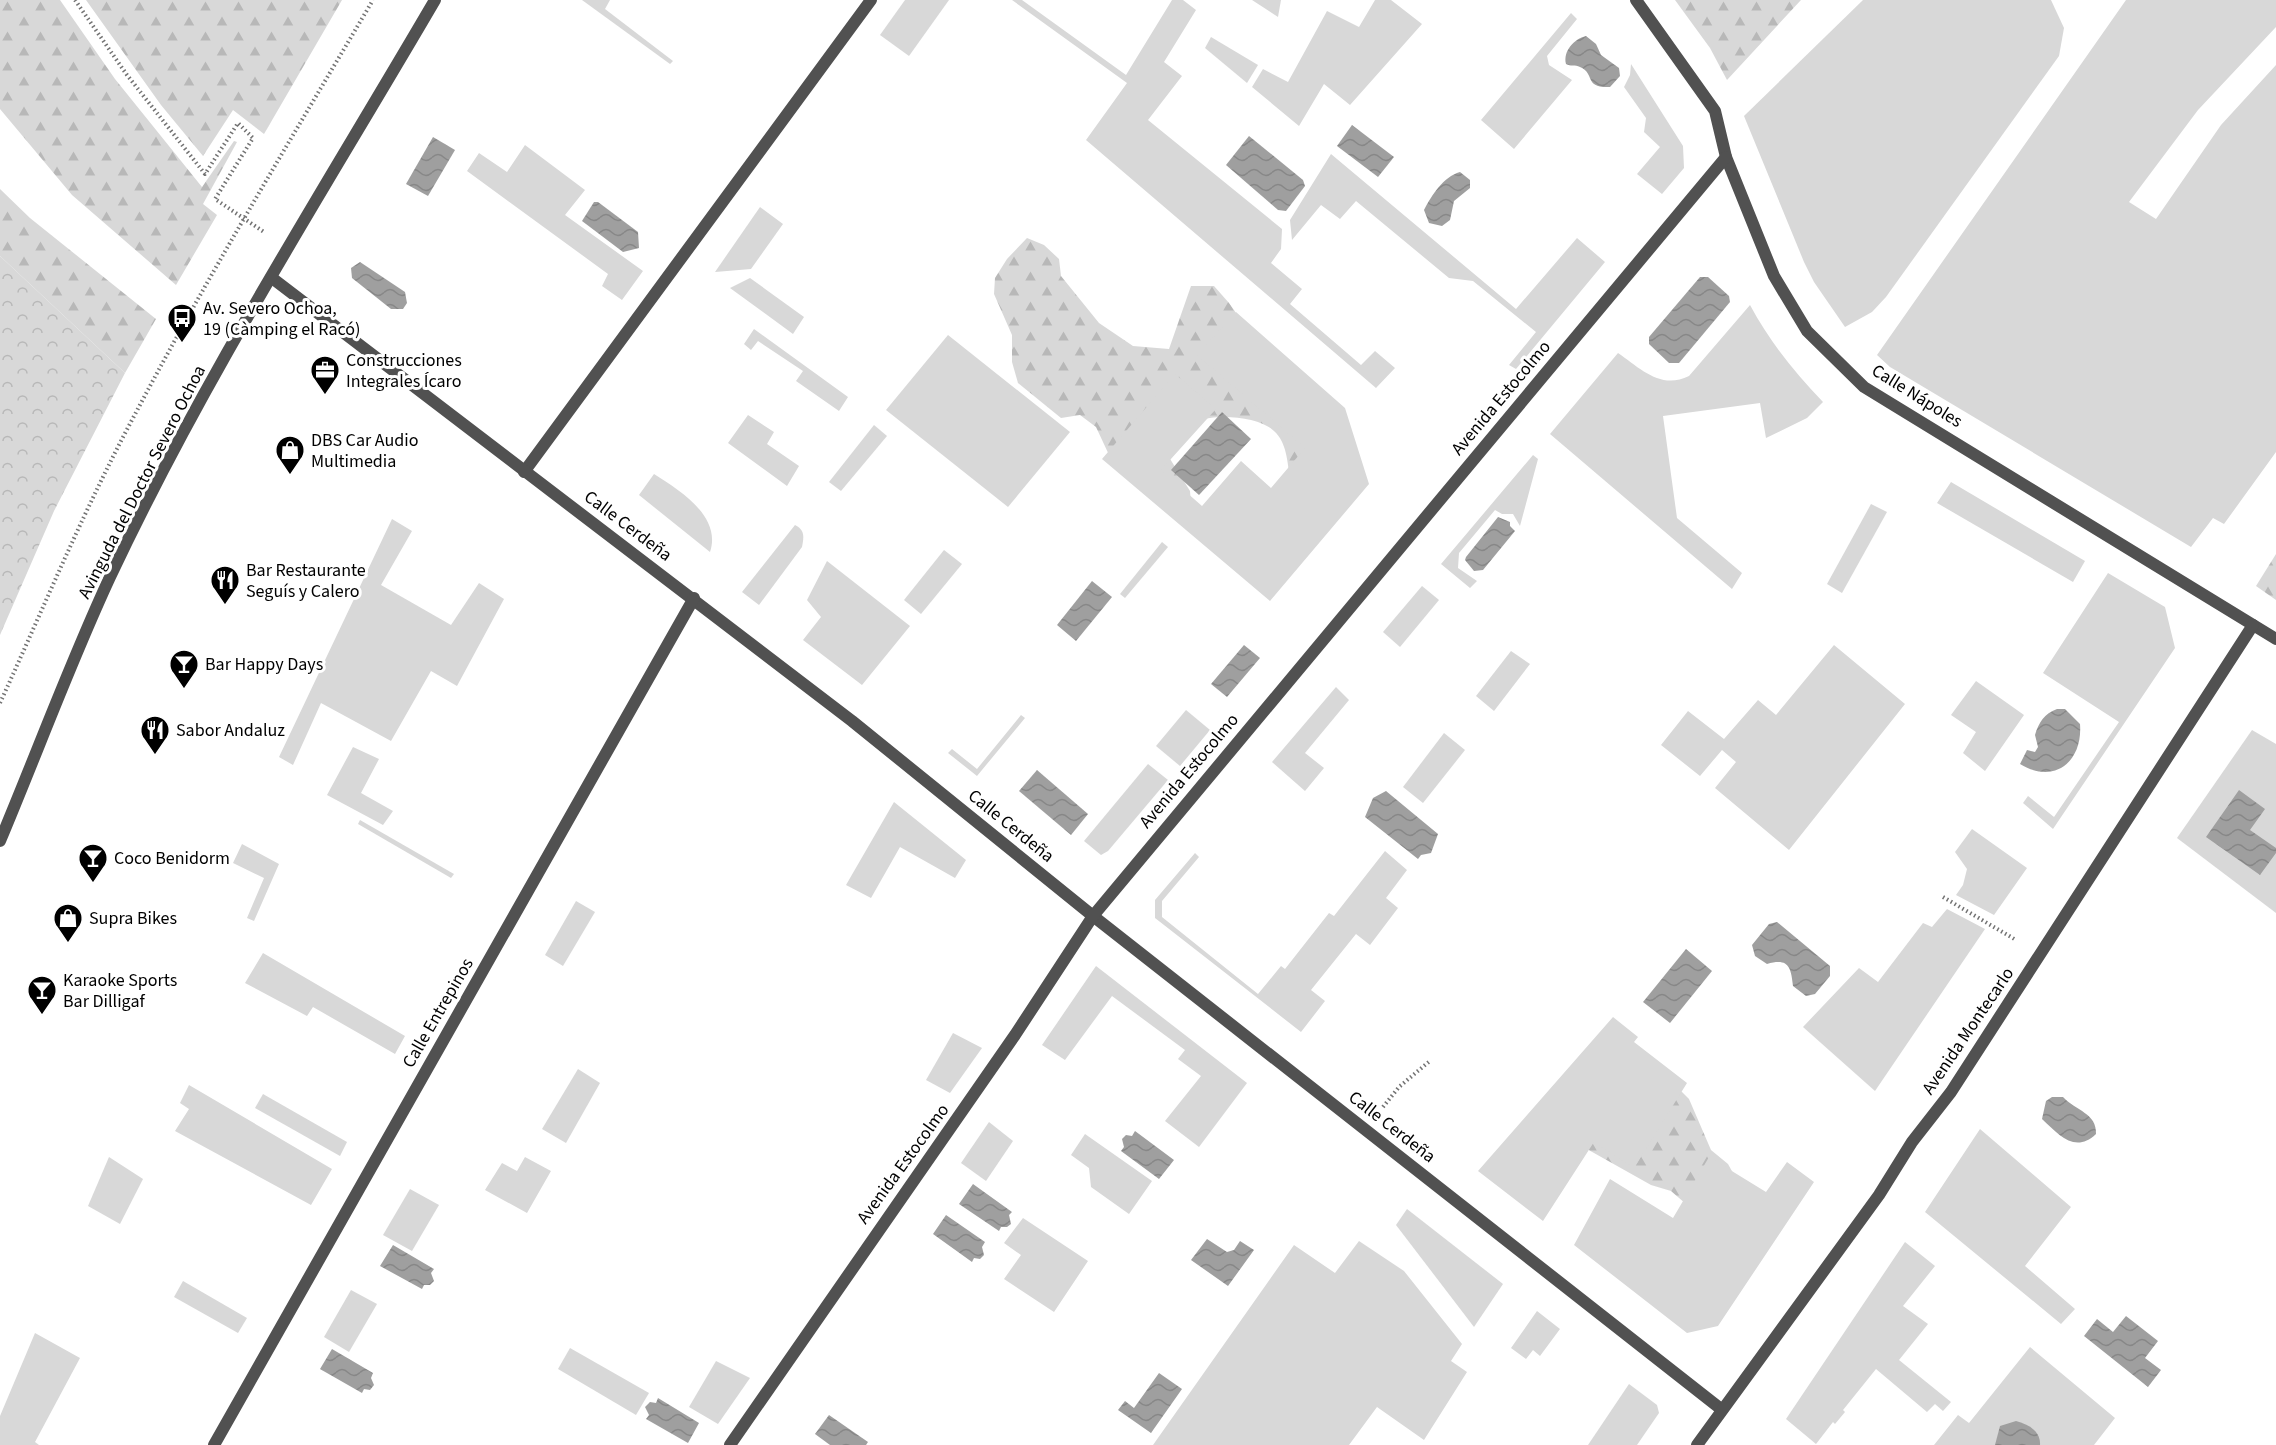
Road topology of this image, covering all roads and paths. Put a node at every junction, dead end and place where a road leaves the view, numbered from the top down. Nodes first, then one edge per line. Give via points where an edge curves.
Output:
1 (75, 0) edge
2 (373, 0) edge
3 (435, 0) edge
4 (871, 0) edge
5 (1636, 0) edge
6 (1726, 157) junction
7 (244, 219) junction
8 (290, 248) junction
9 (272, 278) junction
10 (524, 472) junction
11 (694, 598) junction
12 (2253, 625) junction
13 (2276, 639) edge
14 (0, 704) edge
15 (0, 841) edge
16 (1943, 897) dead end
17 (1093, 916) junction
18 (2039, 955) junction
19 (1431, 1060) dead end
20 (1366, 1129) junction
21 (1721, 1409) junction
22 (214, 1445) edge
23 (730, 1445) edge
24 (1697, 1445) edge

1 - 7 path via 127,75 205,174 238,123 253,138 215,199
2 - 7 path
3 - 8 street, Avinguda del Doctor Severo Ochoa
4 - 10 street
5 - 6 street, Calle Nápoles via 1715,111
6 - 12 street, Calle Nápoles via 1774,276 1796,313 1807,331 1864,387
6 - 17 street, Avenida Estocolmo
7 - 8 path
7 - 14 path via 131,421
8 - 9 street, Avinguda del Doctor Severo Ochoa
9 - 10 street, Calle Cerdeña
9 - 15 street, Avinguda del Doctor Severo Ochoa via 181,439 110,578
10 - 11 street, Calle Cerdeña
11 - 17 street, Calle Cerdeña
11 - 22 street, Calle Entrepinos
12 - 13 street, Calle Nápoles
12 - 18 street, Avenida Montecarlo
16 - 18 path
17 - 20 street, Calle Cerdeña
17 - 23 street, Avenida Estocolmo via 975,1094
18 - 21 street, Avenida Montecarlo via 1872,1205
19 - 20 path via 1399,1087
20 - 21 street, Calle Cerdeña
21 - 24 street, Avenida Montecarlo

